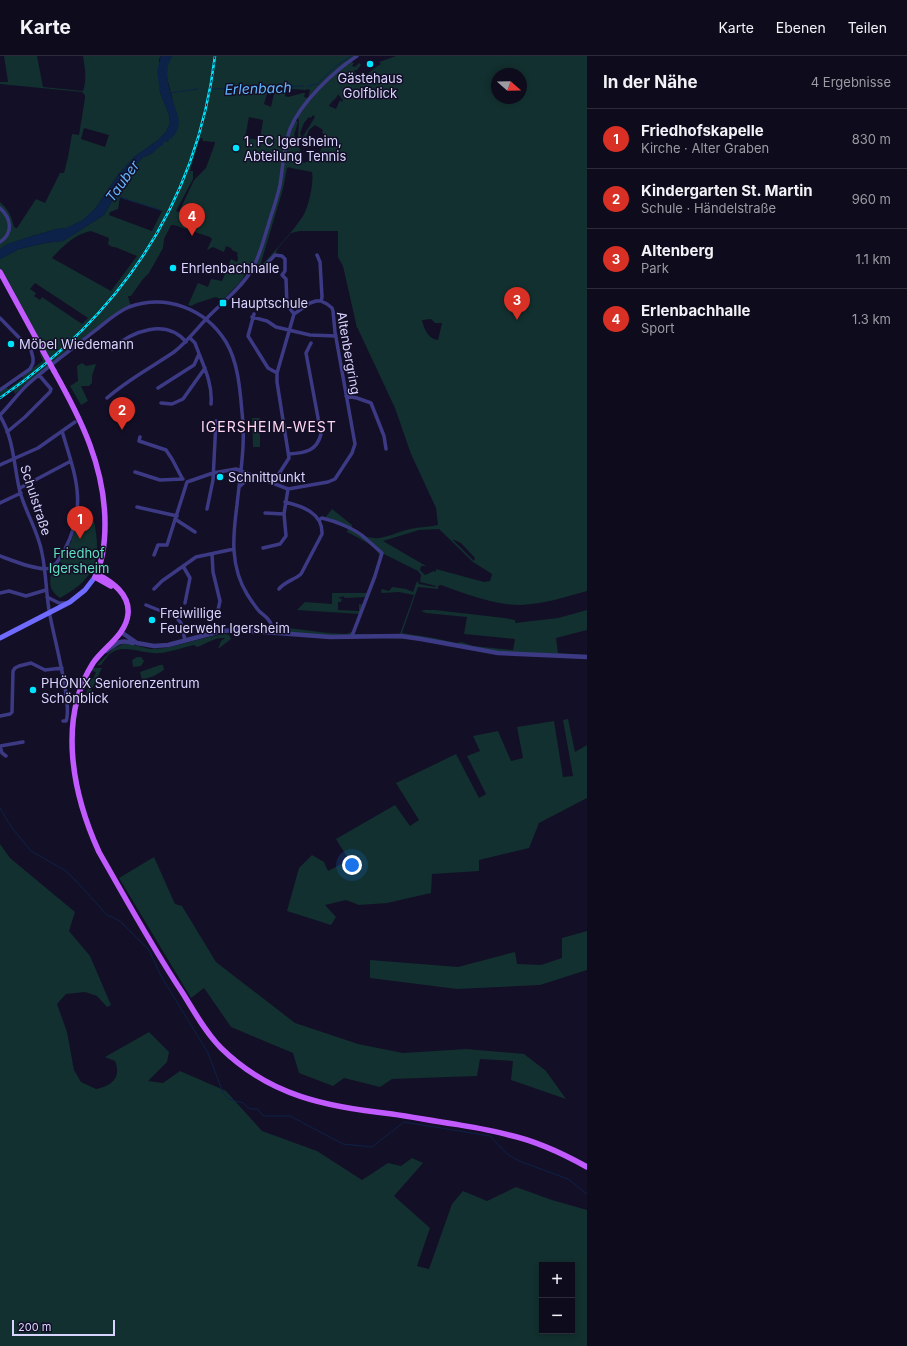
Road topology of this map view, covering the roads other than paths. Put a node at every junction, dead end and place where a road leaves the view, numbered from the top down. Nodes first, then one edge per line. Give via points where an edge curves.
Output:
1 (357, 56) edge
2 (0, 208) edge
3 (0, 242) edge
4 (317, 255) dead end
5 (252, 270) junction
6 (1, 274) edge
7 (321, 301) junction
8 (294, 314) junction
9 (0, 318) edge
10 (206, 319) junction
11 (290, 330) junction
12 (336, 336) junction
13 (190, 338) junction
14 (186, 342) junction
15 (311, 343) dead end
16 (112, 349) dead end
17 (199, 354) junction
18 (205, 368) junction
19 (276, 373) junction
20 (39, 375) junction
21 (158, 388) dead end
22 (0, 390) edge
23 (346, 396) junction
24 (107, 398) dead end
25 (161, 403) dead end
26 (211, 404) dead end
27 (0, 416) edge
28 (77, 419) junction
29 (216, 422) dead end
30 (62, 431) junction
31 (7, 432) junction
32 (140, 436) dead end
33 (386, 449) dead end
34 (289, 454) junction
35 (13, 460) junction
36 (71, 461) junction
37 (0, 464) edge
38 (241, 471) junction
39 (135, 472) dead end
40 (213, 472) junction
41 (255, 476) junction
42 (182, 478) junction
43 (187, 482) junction
44 (273, 483) junction
45 (20, 488) junction
46 (239, 488) junction
47 (288, 489) junction
48 (21, 493) junction
49 (285, 502) junction
50 (0, 503) edge
51 (137, 507) dead end
52 (207, 509) dead end
53 (265, 513) dead end
54 (284, 514) junction
55 (176, 518) junction
56 (319, 520) junction
57 (195, 532) dead end
58 (263, 548) dead end
59 (234, 549) junction
60 (212, 554) junction
61 (154, 555) dead end
62 (0, 556) edge
63 (183, 566) junction
64 (44, 569) junction
65 (96, 576) junction
66 (103, 582) junction
67 (88, 586) junction
68 (118, 589) junction
69 (154, 589) dead end
70 (279, 589) dead end
71 (46, 590) junction
72 (0, 593) edge
73 (47, 597) junction
74 (68, 603) junction
75 (186, 603) dead end
76 (146, 605) dead end
77 (218, 610) dead end
78 (49, 612) junction
79 (120, 633) junction
80 (272, 633) junction
81 (352, 636) junction
82 (0, 638) edge
83 (185, 640) junction
84 (126, 641) junction
85 (141, 644) junction
86 (100, 655) junction
87 (587, 657) edge
88 (62, 668) junction
89 (0, 716) edge
90 (63, 721) dead end
91 (22, 742) dead end
92 (0, 746) edge
93 (6, 756) dead end
94 (587, 1167) edge

1 - 5 street via 338,69 319,89 301,110 291,128 279,186 261,250
2 - 3 street via 6,214 10,229
4 - 7 street via 320,262
5 - 8 street via 259,272 275,255 285,259 285,271 282,275 286,279 287,305
5 - 10 street
6 - 28 main road, bridge via 54,370
7 - 8 street, Altenbergring via 316,301
7 - 12 street, Altenbergring via 332,308
8 - 11 street
9 - 22 street via 31,350 33,363 30,369
10 - 13 street
10 - 20 street via 196,312 170,303 150,302 129,307
10 - 38 street via 226,342 235,366 243,414
11 - 12 street via 313,336
11 - 19 street
11 - 19 street via 276,327 253,316 248,336 268,368
12 - 23 street, Altenbergring
13 - 14 street
13 - 17 street
14 - 16 street via 175,333 159,328 134,334
14 - 24 street
15 - 34 street via 306,353 321,434 311,451
17 - 18 street
17 - 21 street via 194,365
18 - 25 street via 183,398 172,404
18 - 26 street via 210,383
19 - 34 street
20 - 27 street
20 - 31 street via 49,386 50,392
23 - 33 street via 371,403 384,436
23 - 47 street, Altenbergring via 355,444 352,453 332,481
27 - 31 street, Schulstraße
28 - 30 street
28 - 65 main road via 82,423 96,460 102,486 104,550
29 - 40 street
30 - 35 street via 38,448
30 - 36 street
31 - 35 street, Schulstraße
32 - 42 street via 139,441 166,450
34 - 44 street
35 - 37 street
35 - 45 street, Schulstraße
36 - 45 street
36 - 64 street via 78,494 75,521 63,554 55,565
38 - 40 street via 236,469
38 - 41 street
38 - 46 street
39 - 42 street via 160,480
40 - 43 street
40 - 52 street
41 - 44 street
41 - 46 street
42 - 43 street
43 - 55 street
44 - 47 street
45 - 48 street, Schulstraße
46 - 59 street
47 - 49 street
48 - 50 street
48 - 64 street, Schulstraße via 38,538
49 - 54 street
49 - 56 street via 297,505
51 - 55 street
53 - 54 street
54 - 58 street via 286,536 283,541
55 - 57 street
55 - 61 street via 166,544 158,545
56 - 70 street via 323,528 322,534 304,567 296,578
56 - 81 street via 322,518 332,521 357,533 382,553
59 - 60 street
59 - 80 street via 236,567 243,587 258,610 270,621
60 - 63 street via 196,557
60 - 77 street via 213,572 220,601
62 - 64 street
63 - 69 street
63 - 75 street via 190,578
64 - 71 street, Schulstraße
65 - 66 main road
65 - 67 main road
65 - 68 main road via 112,583
66 - 67 main road
66 - 68 main road
67 - 74 main road
68 - 79 main road via 128,606 126,620
71 - 72 street via 26,596 8,591
71 - 73 street, Schulstraße
73 - 74 street via 59,603
73 - 78 street, Schulstraße
74 - 78 main road
76 - 83 street via 176,617 181,623
78 - 82 main road
78 - 88 street, Schulstraße
79 - 84 street
79 - 85 street
79 - 86 main road
80 - 81 street
80 - 83 street via 228,630
81 - 87 street via 400,636 498,652
83 - 85 street via 168,645
84 - 85 street
84 - 86 street via 120,641
86 - 94 main road via 82,684 73,720 72,744 76,781 89,830 99,852 172,977 209,1034 222,1049 244,1068 270,1084 317,1103 510,1135 565,1155
88 - 89 street via 44,670 31,663 15,668 12,712
88 - 90 street, Schulstraße via 68,718
91 - 92 street
92 - 93 street

